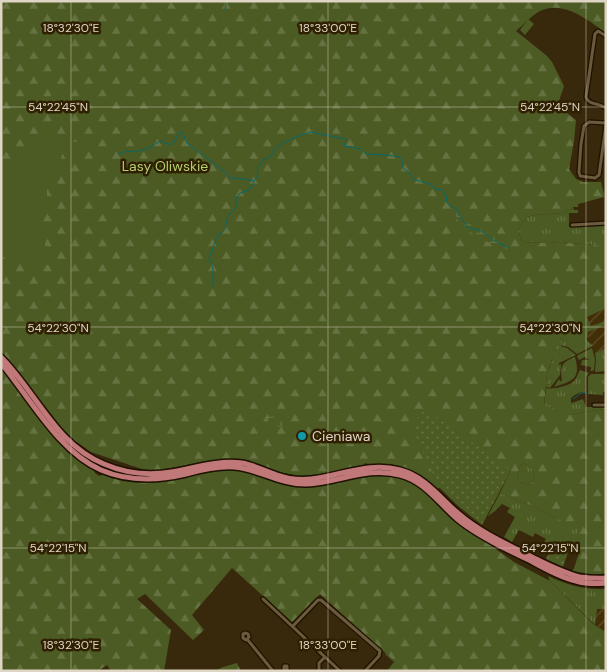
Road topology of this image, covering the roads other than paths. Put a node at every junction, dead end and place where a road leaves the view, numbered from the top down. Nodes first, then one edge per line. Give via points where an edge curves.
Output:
1 (606, 36) edge
2 (606, 108) edge
3 (606, 124) edge
4 (606, 223) edge
5 (572, 225) dead end
6 (1, 357) edge
7 (1, 364) edge
8 (594, 405) dead end
9 (606, 405) edge
10 (606, 578) edge
11 (606, 583) edge
12 (263, 599) dead end
13 (293, 626) junction
14 (248, 639) dead end
15 (326, 657) junction
16 (273, 671) edge
17 (318, 671) edge
18 (340, 671) edge
19 (365, 671) edge

1 - 2 street via 598,31 595,34 586,97 589,102
3 - 3 street via 599,175 582,177 579,173 584,126 592,122
4 - 5 street
6 - 10 main road via 67,440 90,458 113,468 157,474 230,462 302,480 369,467 399,469 417,476 465,519 512,547 572,574
7 - 11 main road via 64,443 76,455 110,474 131,479 156,479 233,467 280,481 305,484 369,472 394,473 418,482 457,519 505,548 566,578 584,583
8 - 9 street
12 - 13 street
13 - 15 street
13 - 19 street via 318,600 322,600 380,651
14 - 16 street
15 - 17 street via 319,663
15 - 18 street

